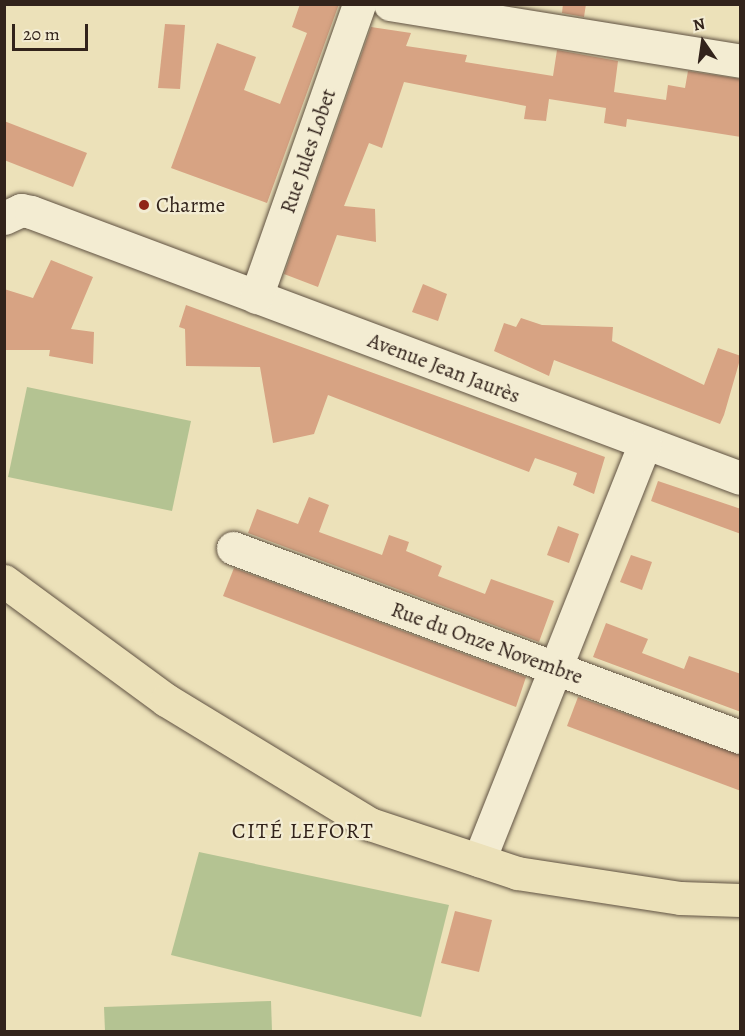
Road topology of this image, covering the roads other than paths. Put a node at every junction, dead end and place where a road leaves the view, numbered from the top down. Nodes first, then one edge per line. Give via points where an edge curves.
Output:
1 (359, 4) edge
2 (390, 4) edge
3 (741, 61) edge
4 (4, 218) edge
5 (256, 297) junction
6 (645, 443) junction
7 (741, 478) edge
8 (233, 548) dead end
9 (4, 581) edge
10 (555, 668) junction
11 (741, 737) edge
12 (478, 860) junction
13 (741, 900) edge

1 - 5 street, Rue Jules Lobet
2 - 3 street
4 - 5 street, Avenue Jean Jaurès via 21,210 31,212
5 - 6 street, Avenue Jean Jaurès
6 - 7 street, Avenue Jean Jaurès
6 - 10 street
8 - 10 street, Rue du Onze Novembre
9 - 12 main road via 246,752 370,824
10 - 11 street, Rue du Onze Novembre
10 - 12 street
12 - 13 main road via 517,873 657,894

